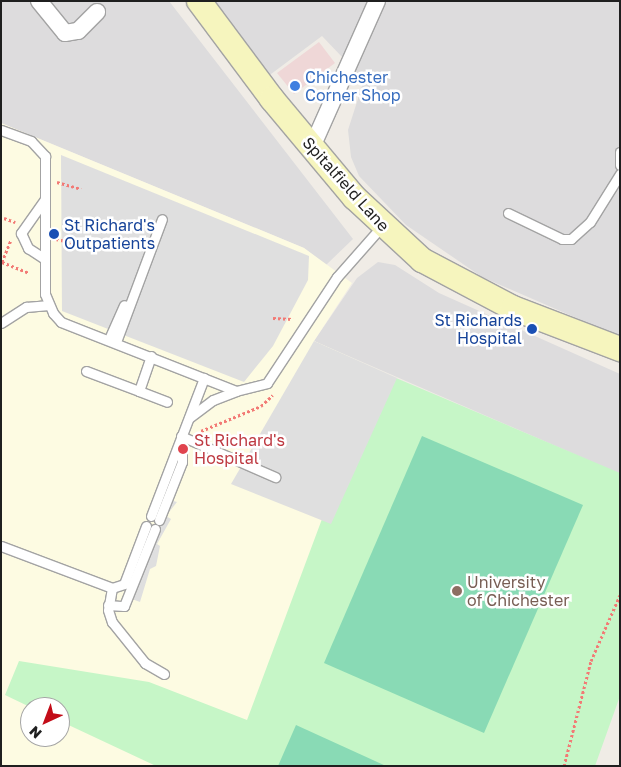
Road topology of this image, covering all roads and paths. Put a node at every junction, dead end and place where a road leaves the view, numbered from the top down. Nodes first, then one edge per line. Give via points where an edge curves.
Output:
1 (39, 1) edge
2 (199, 1) edge
3 (377, 1) edge
4 (97, 12) dead end
5 (1, 130) edge
6 (312, 147) junction
7 (620, 152) edge
8 (620, 165) edge
9 (620, 174) edge
10 (45, 199) junction
11 (508, 213) dead end
12 (21, 215) dead end
13 (4, 218) dead end
14 (162, 219) dead end
15 (18, 223) junction
16 (382, 226) junction
17 (45, 240) junction
18 (75, 243) dead end
19 (45, 259) junction
20 (2, 262) edge
21 (29, 273) dead end
22 (49, 305) junction
23 (124, 305) dead end
24 (273, 318) dead end
25 (293, 319) dead end
26 (1, 323) edge
27 (113, 341) junction
28 (620, 349) edge
29 (151, 356) junction
30 (86, 371) dead end
31 (204, 378) junction
32 (277, 389) dead end
33 (139, 391) junction
34 (236, 391) junction
35 (168, 402) dead end
36 (188, 419) junction
37 (193, 434) dead end
38 (181, 436) junction
39 (275, 477) dead end
40 (155, 518) dead end
41 (1, 546) edge
42 (112, 588) junction
43 (620, 595) edge
44 (108, 605) junction
45 (164, 674) dead end
46 (564, 766) edge

1 - 4 street via 65,33 78,32
2 - 6 main road, Spitalfield Lane
3 - 6 street
5 - 10 lane via 31,142 46,156
6 - 16 main road, Spitalfield Lane
7 - 8 lane
9 - 11 lane via 590,222 571,239 562,239
10 - 17 lane
10 - 19 lane via 21,234 28,248
12 - 15 path
13 - 15 path
14 - 27 lane
15 - 20 path
16 - 28 main road, Spitalfield Lane via 448,277 513,308
16 - 34 lane via 337,277 267,384
17 - 18 path
17 - 19 lane
19 - 22 lane
20 - 21 path
22 - 26 lane via 26,306
22 - 27 lane via 61,322
23 - 27 lane
24 - 25 path
27 - 29 lane
29 - 31 lane
29 - 33 lane
30 - 33 lane
31 - 34 lane
31 - 36 lane
32 - 37 path via 261,406
33 - 35 lane
34 - 36 lane via 213,400
36 - 38 lane
38 - 39 lane
38 - 40 lane via 182,462
41 - 42 lane
42 - 44 lane
42 - 44 lane via 124,584 151,528 124,606
43 - 46 path via 591,661
44 - 45 lane via 120,635 145,663

